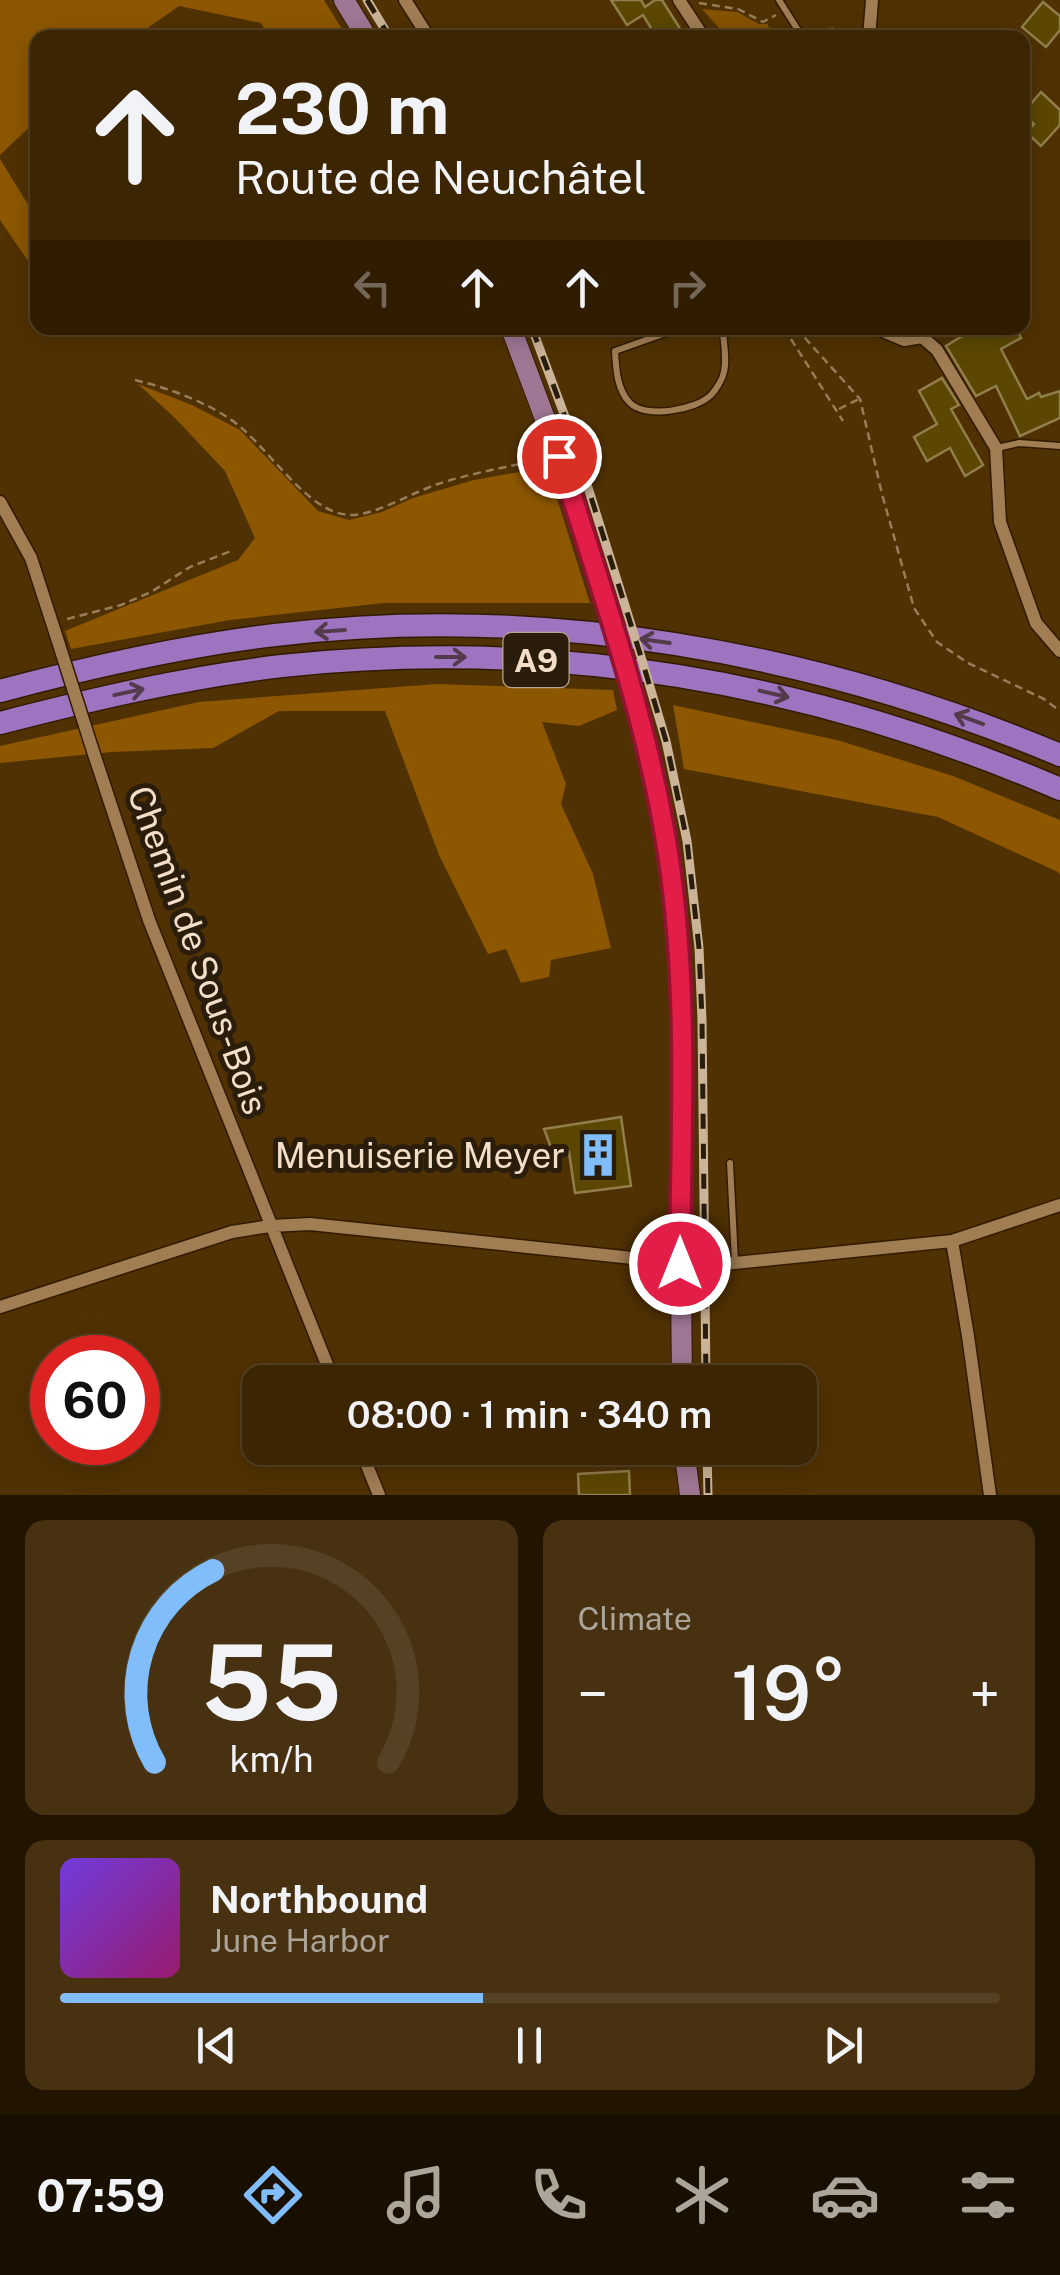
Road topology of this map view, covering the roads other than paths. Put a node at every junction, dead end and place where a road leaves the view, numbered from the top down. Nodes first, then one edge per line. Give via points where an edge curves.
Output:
1 (344, 0) edge
2 (405, 0) edge
3 (680, 0) edge
4 (780, 0) edge
5 (872, 0) edge
6 (361, 30) edge
7 (424, 30) edge
8 (699, 30) edge
9 (797, 30) edge
10 (870, 30) edge
11 (514, 335) edge
12 (660, 335) edge
13 (723, 335) edge
14 (923, 335) edge
15 (1060, 446) edge
16 (996, 448) junction
17 (0, 502) edge
18 (1060, 651) edge
19 (0, 691) edge
20 (0, 723) edge
21 (1060, 755) edge
22 (1060, 789) edge
23 (730, 1163) dead end
24 (1060, 1204) edge
25 (270, 1226) junction
26 (952, 1241) junction
27 (735, 1263) junction
28 (680, 1264) junction
29 (0, 1308) edge
30 (327, 1365) edge
31 (682, 1365) edge
32 (367, 1465) edge
33 (686, 1465) edge
34 (379, 1495) edge
35 (690, 1495) edge
36 (990, 1495) edge

1 - 6 main road
2 - 7 street
3 - 8 street
4 - 9 lane
5 - 10 street
11 - 28 main road, bridge via 604,600 668,850 682,1023
12 - 13 lane via 615,351 617,378 638,410 668,412 711,395 724,374
14 - 16 street
15 - 16 lane
16 - 18 street via 1000,522 1036,624
17 - 25 street, Chemin de Sous-Bois, bridge via 31,558 149,920
21 -> 19 highway, A9 via 835,676 696,646 558,630 418,626 277,635
20 -> 22 highway, A9 via 281,666 419,657 556,661 799,700 916,733
23 - 27 lane
24 - 26 street
25 - 28 street via 310,1224
25 - 29 street via 232,1232
25 - 30 street, Chemin de Sous-Bois
26 - 27 street
26 - 36 street
27 - 28 street
28 - 31 main road
32 - 34 street
33 - 35 main road

